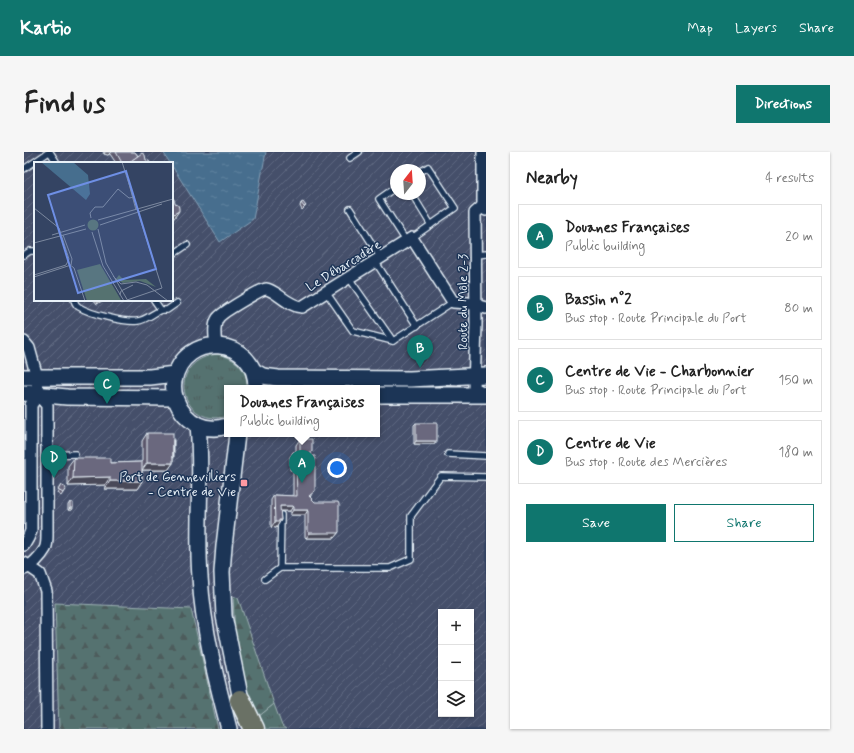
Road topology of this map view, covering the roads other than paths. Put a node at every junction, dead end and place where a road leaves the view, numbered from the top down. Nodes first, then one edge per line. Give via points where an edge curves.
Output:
1 (49, 152) edge
2 (359, 152) edge
3 (483, 152) edge
4 (350, 158) dead end
5 (34, 162) edge
6 (34, 162) edge
7 (56, 162) edge
8 (426, 168) edge
9 (24, 169) edge
10 (390, 191) edge
11 (416, 200) edge
12 (485, 207) edge
13 (350, 209) dead end
14 (431, 225) junction
15 (409, 240) junction
16 (188, 245) dead end
17 (34, 251) edge
18 (173, 254) edge
19 (481, 254) edge
20 (24, 255) edge
21 (378, 259) junction
22 (349, 278) junction
23 (326, 292) junction
24 (75, 301) edge
25 (155, 301) edge
26 (453, 302) junction
27 (177, 303) dead end
28 (481, 306) edge
29 (161, 310) junction
30 (417, 326) junction
31 (24, 342) edge
32 (393, 342) junction
33 (216, 346) junction
34 (254, 371) junction
35 (175, 374) junction
36 (480, 375) edge
37 (31, 377) edge
38 (256, 385) edge
39 (31, 394) edge
40 (486, 394) edge
41 (380, 395) edge
42 (175, 398) junction
43 (198, 425) junction
44 (224, 427) edge
45 (237, 437) edge
46 (75, 454) dead end
47 (448, 454) dead end
48 (46, 455) junction
49 (486, 456) edge
50 (486, 477) edge
51 (281, 515) edge
52 (24, 544) edge
53 (26, 566) edge
54 (280, 568) junction
55 (265, 579) dead end
56 (240, 700) junction
57 (47, 729) edge
58 (229, 729) edge
59 (247, 729) edge
60 (254, 729) edge

1 - 6 lane
1 - 7 lane
2 - 4 lane
3 - 12 street, Route du Môle 2-3
5 - 9 lane
8 - 14 lane via 428,167 455,208
10 - 15 lane via 379,199
11 - 14 lane
12 - 19 street, Route du Môle 2-3 via 475,213
13 - 21 lane
14 - 15 lane
15 - 21 street, Le Débarcadère
15 - 26 street
16 - 18 lane
17 - 20 lane
19 - 28 street, Route du Môle 2-3
21 - 22 street, Le Débarcadère
21 - 30 lane
22 - 23 street, Le Débarcadère
22 - 32 lane
23 - 32 lane via 353,331
23 - 33 street, Le Débarcadère via 302,307 269,290 262,290 219,316 216,324
24 - 29 lane via 78,307 99,315 125,320 138,321
25 - 29 lane
26 - 28 street
26 - 30 lane
27 - 29 lane via 167,310
28 - 36 street, Route du Môle 2-3 via 476,356
30 - 32 lane
31 - 37 street via 29,348
33 - 34 main road via 233,349 242,355
33 - 35 main road via 199,348 189,354
34 - 36 main road via 263,376 278,378
34 - 38 main road
35 - 37 main road via 150,377
35 - 42 main road
36 - 40 street, Route du Môle 2-3 via 474,388
37 - 39 street
39 - 42 main road
39 - 48 street via 47,405
39 - 52 street via 31,531
40 - 41 main road
42 - 43 main road via 180,410
43 - 44 main road via 209,428
43 - 58 main road via 200,577 205,626
45 - 56 main road via 222,572 224,616
46 - 48 lane
47 - 49 lane
48 - 53 street via 46,544 42,553
50 - 54 lane via 441,476 411,516 411,559 390,568
51 - 54 lane
53 - 57 street via 40,574 46,591
54 - 55 lane
56 - 59 main road
56 - 60 highway

